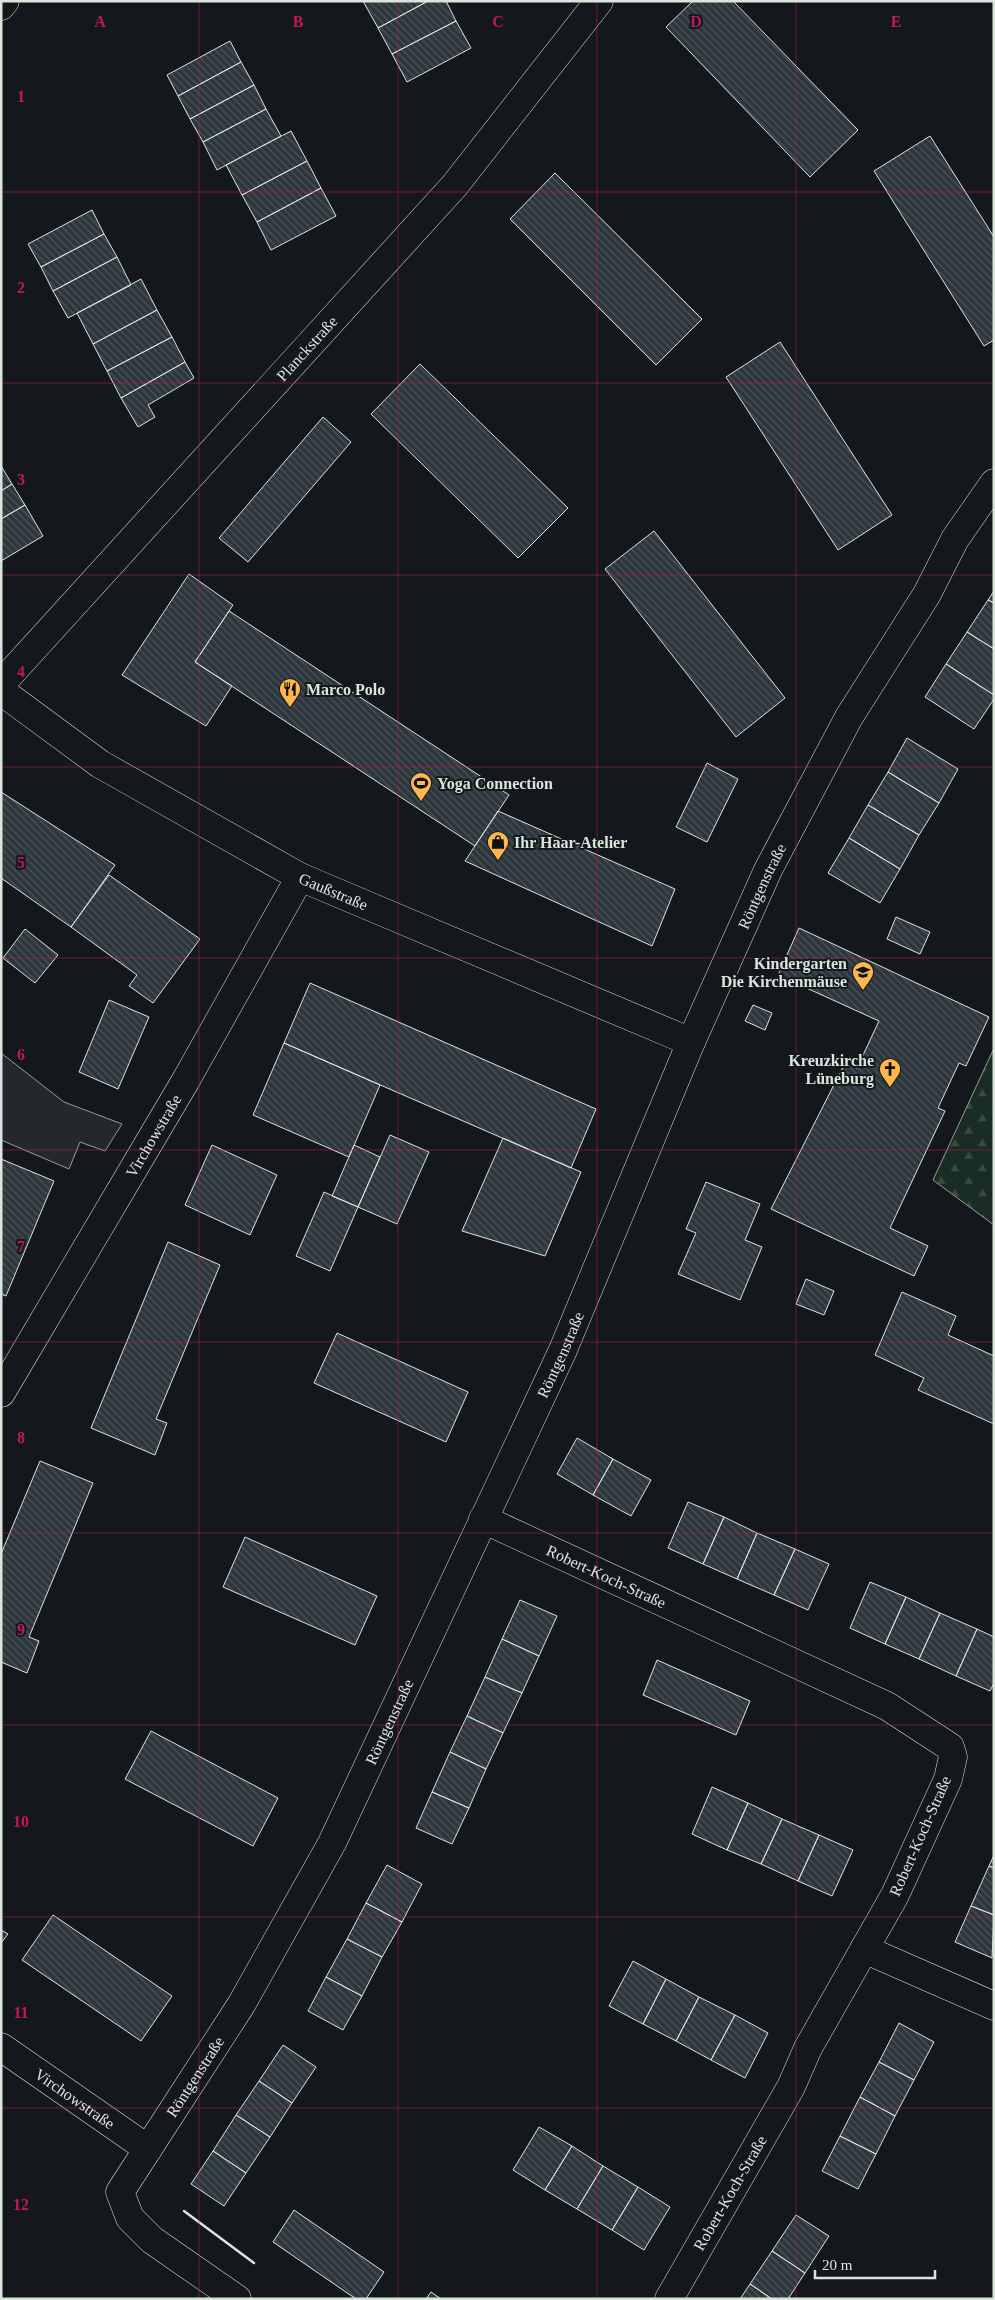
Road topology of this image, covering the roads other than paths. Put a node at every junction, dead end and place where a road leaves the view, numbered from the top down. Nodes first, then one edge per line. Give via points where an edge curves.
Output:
1 (5, 1) edge
2 (599, 1) edge
3 (1, 6) edge
4 (994, 483) edge
5 (1, 684) edge
6 (1, 691) edge
7 (300, 877) junction
8 (692, 1042) junction
9 (1, 1394) edge
10 (483, 1519) junction
11 (864, 1949) junction
12 (994, 2006) edge
13 (1, 2047) edge
14 (148, 2149) junction
15 (237, 2299) edge
16 (669, 2299) edge

1 - 3 street
2 - 5 street, Planckstraße via 455,185
4 - 8 street, Röntgenstraße via 955,539 927,594 849,717 768,870
6 - 7 street, Gaußstraße via 100,764
7 - 8 street, Gaußstraße
7 - 9 street, Virchowstraße via 186,1080
8 - 10 street, Röntgenstraße via 563,1350
10 - 11 street, Robert-Koch-Straße via 880,1703 950,1747 954,1757 948,1779 895,1895
10 - 14 street, Röntgenstraße via 332,1843 241,2004
11 - 12 street
11 - 16 street, Robert-Koch-Straße via 808,2048 791,2087
13 - 14 street, Virchowstraße
14 - 15 street, Röntgenstraße via 120,2192 130,2218 152,2240

